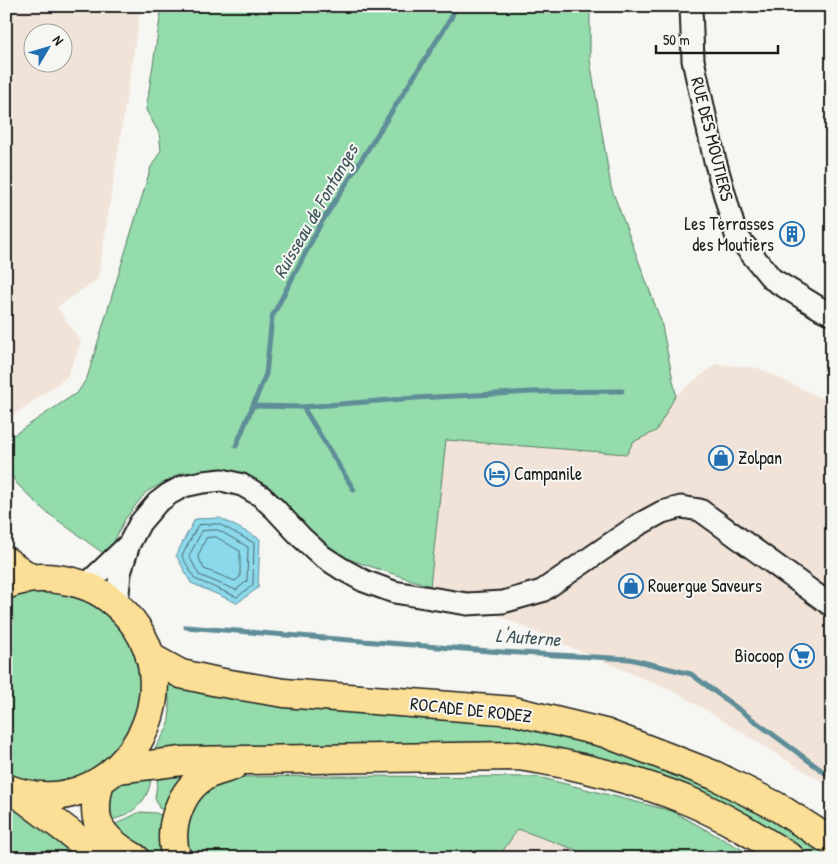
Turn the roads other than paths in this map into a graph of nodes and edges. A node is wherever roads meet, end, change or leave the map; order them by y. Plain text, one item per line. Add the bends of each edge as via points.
1 (692, 6) edge
2 (832, 314) edge
3 (128, 544) junction
4 (6, 561) edge
5 (18, 582) edge
6 (86, 585) junction
7 (117, 604) junction
8 (832, 606) edge
9 (150, 657) junction
10 (251, 760) junction
11 (108, 775) junction
12 (10, 790) edge
13 (832, 842) edge
14 (103, 858) edge
15 (135, 858) edge
16 (177, 858) edge
17 (791, 858) edge

1 - 2 street, RUE DES MOUTIERS via 693,60 714,157 736,235 772,279
3 - 6 street
3 - 7 street via 120,573
3 - 8 street via 140,523 169,494 184,486 222,480 242,485 261,496 322,556 364,581 394,592 453,602 504,602 542,591 638,525 662,512 681,507 700,510
4 - 5 main road
5 - 6 main road via 58,578
6 - 7 main road
7 - 9 main road via 131,619
9 - 11 main road via 154,687 150,718 137,746
9 - 13 main road, ROCADE DE RODEZ via 181,674 228,684 284,693 514,711 604,733 714,775 776,806
10 - 11 main road via 182,761
10 - 16 main road via 207,775 184,797 175,819 173,837
10 - 17 main road via 518,756 556,762 644,785 692,802 752,833
11 - 12 main road via 80,790 58,795 36,796
11 - 15 main road via 94,810 100,828 118,848
12 - 14 main road

